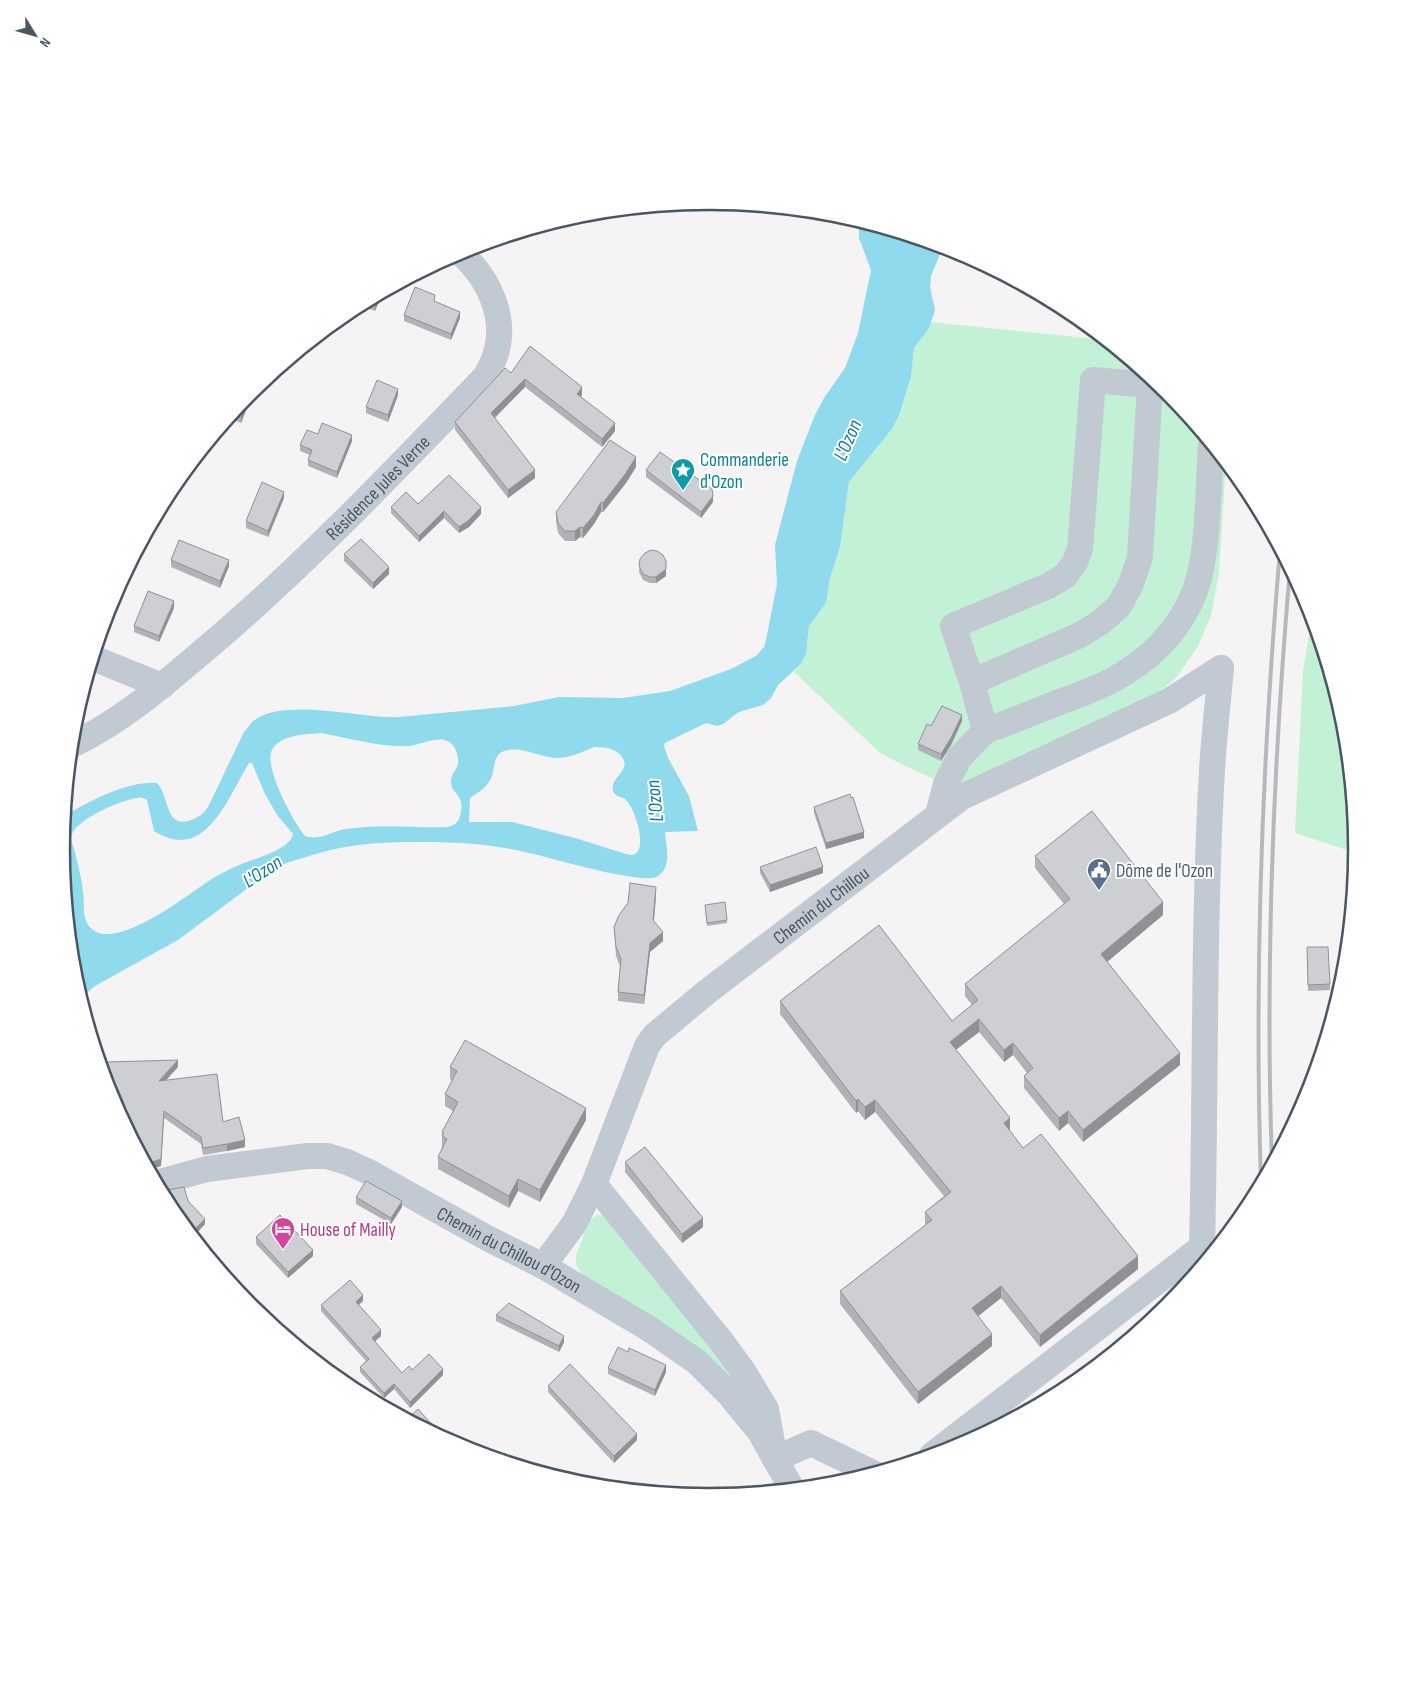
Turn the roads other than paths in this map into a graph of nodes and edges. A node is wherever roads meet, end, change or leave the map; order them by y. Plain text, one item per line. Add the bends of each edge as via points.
1 (466, 258) edge
2 (1146, 384) edge
3 (1154, 392) edge
4 (1210, 454) edge
5 (99, 660) edge
6 (972, 682) junction
7 (162, 686) junction
8 (986, 731) junction
9 (79, 741) edge
10 (938, 814) junction
11 (163, 1181) edge
12 (594, 1184) junction
13 (1203, 1254) edge
14 (1201, 1257) edge
15 (543, 1266) junction
16 (953, 1440) edge
17 (776, 1459) junction
18 (865, 1469) edge
19 (789, 1483) edge

1 - 7 street, Résidence Jules Verne via 484,278 498,319 495,358 486,376 265,598
2 - 6 street via 1093,380 1080,549 1075,562 1065,576 1048,586 953,626
3 - 6 street via 1140,557 1119,606 1080,635
4 - 8 street via 1199,576 1181,620 1165,640 1145,659 1096,688
5 - 7 street
6 - 8 street
7 - 9 street, Résidence Jules Verne via 137,706
8 - 10 street via 959,758 946,784
10 - 12 street, Chemin du Chillou via 708,991 656,1035 647,1046
10 - 13 street, Chemin du Chillou via 962,797 1169,701 1221,668 1208,842
11 - 15 street, Chemin du Chillou d'Ozon via 207,1169 327,1156 369,1172
12 - 15 street, Chemin du Chillou via 574,1224
12 - 17 street via 743,1371 766,1409
14 - 16 street
15 - 17 street, Chemin du Chillou d'Ozon via 648,1328 697,1362 760,1432
17 - 18 street via 811,1443
17 - 19 street, Chemin du Chillou d'Ozon

